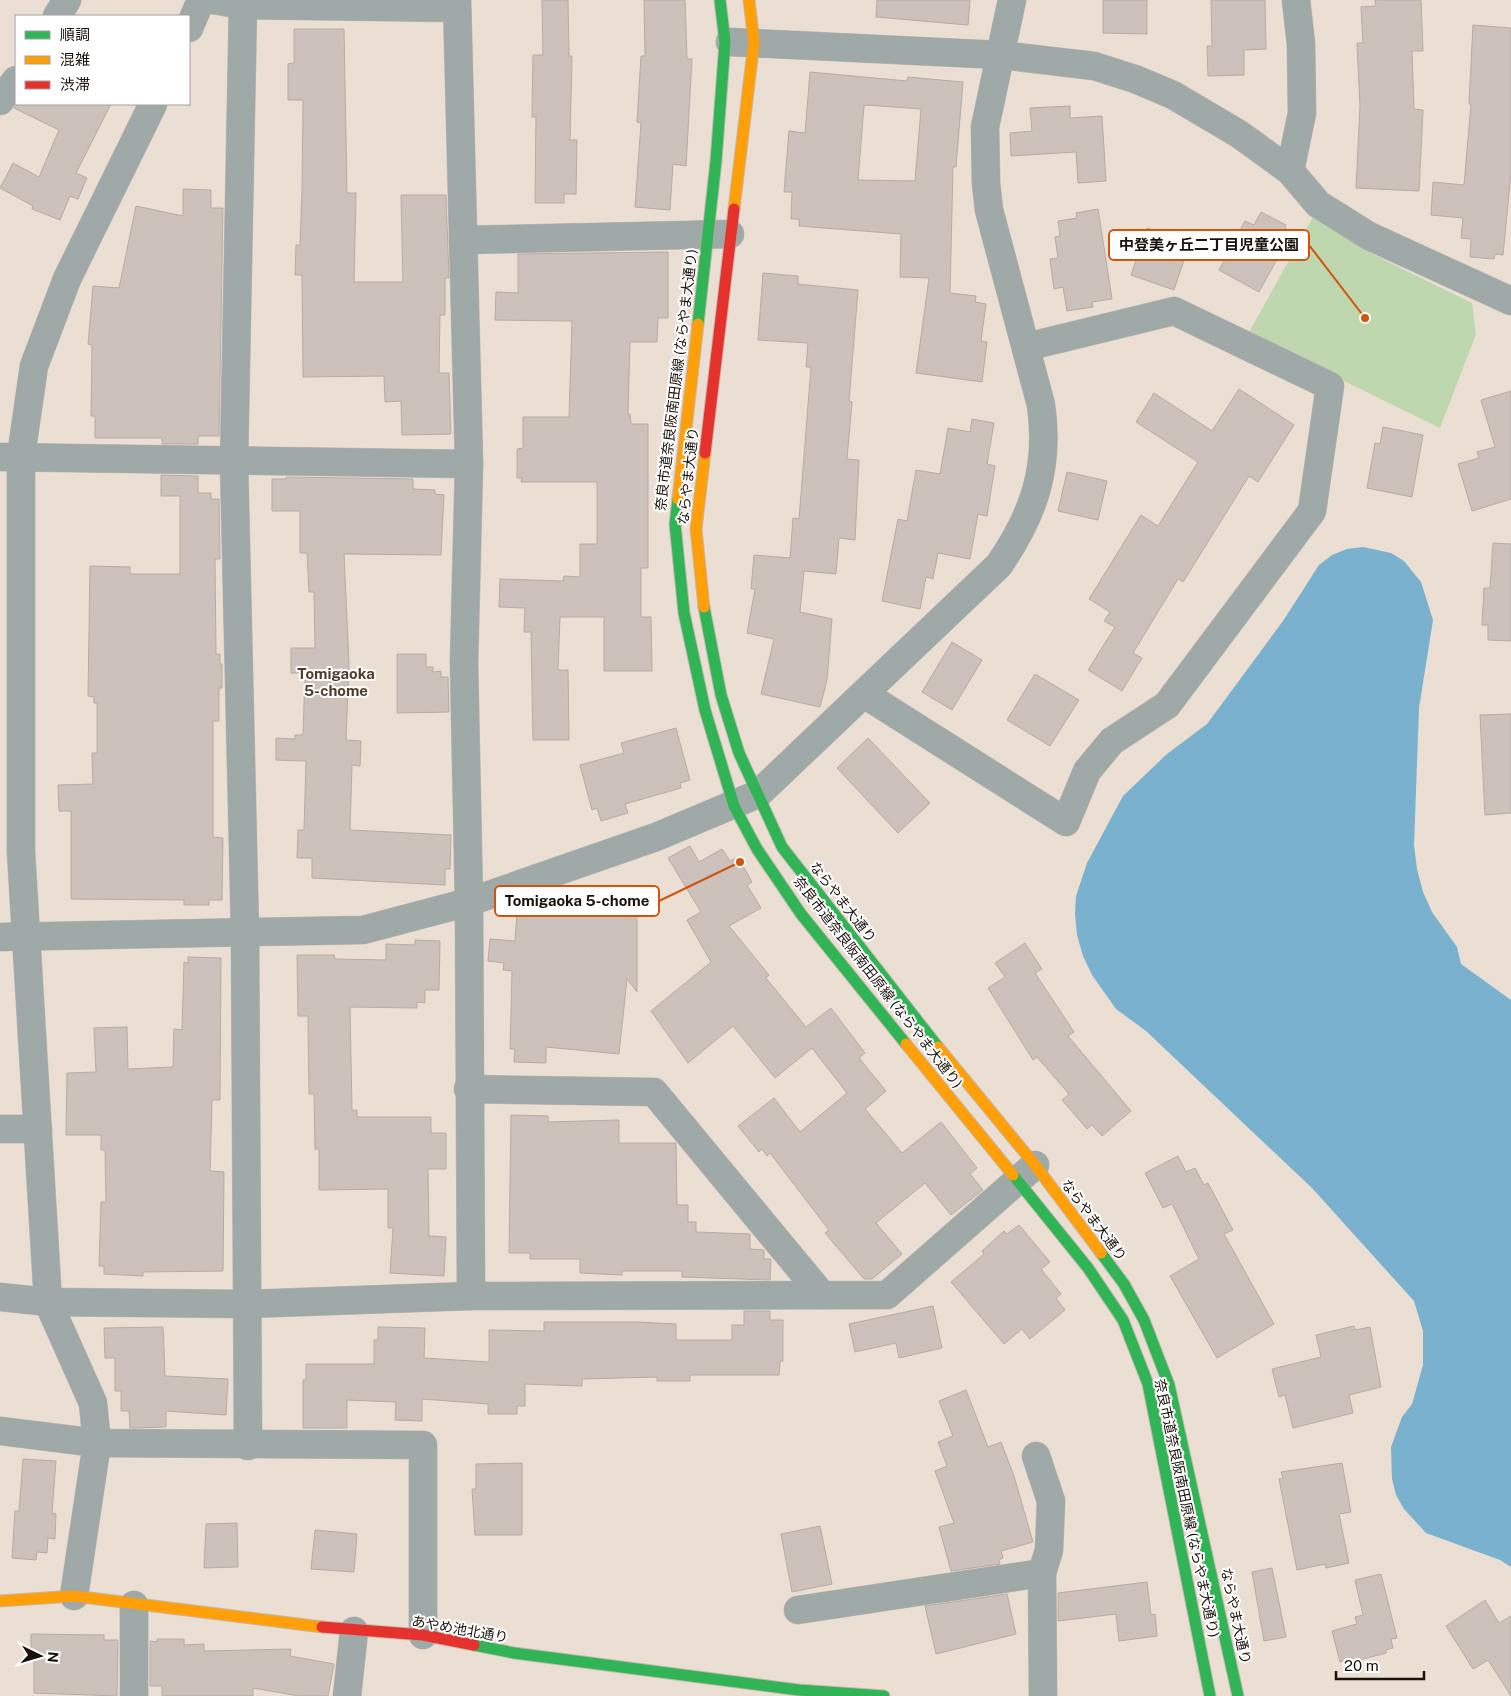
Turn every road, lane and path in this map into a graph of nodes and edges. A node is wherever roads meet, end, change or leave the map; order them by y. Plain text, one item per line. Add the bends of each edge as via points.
1 (67, 0) edge
2 (201, 0) edge
3 (213, 0) edge
4 (720, 0) edge
5 (748, 0) edge
6 (1012, 0) edge
7 (1296, 0) edge
8 (457, 4) edge
9 (243, 5) junction
10 (58, 15) edge
11 (190, 26) edge
12 (725, 42) junction
13 (754, 42) junction
14 (1001, 55) junction
15 (15, 81) edge
16 (0, 101) edge
17 (153, 105) edge
18 (1290, 172) junction
19 (719, 233) junction
20 (463, 240) junction
21 (1511, 301) edge
22 (1026, 347) junction
23 (11, 457) edge
24 (234, 462) junction
25 (469, 464) junction
26 (864, 694) junction
27 (758, 794) junction
28 (734, 806) junction
29 (468, 902) junction
30 (245, 933) junction
31 (13, 937) edge
32 (468, 1089) junction
33 (0, 1129) edge
34 (38, 1129) junction
35 (1026, 1174) junction
36 (822, 1295) junction
37 (0, 1296) edge
38 (471, 1296) junction
39 (48, 1302) junction
40 (248, 1304) junction
41 (0, 1431) edge
42 (97, 1443) junction
43 (248, 1446) junction
44 (1036, 1456) dead end
45 (1042, 1574) junction
46 (74, 1596) junction
47 (0, 1601) edge
48 (134, 1605) junction
49 (798, 1610) dead end
50 (354, 1631) junction
51 (423, 1636) junction
52 (134, 1696) edge
53 (347, 1696) edge
54 (884, 1696) edge
55 (1043, 1696) edge
56 (1210, 1696) edge
57 (1238, 1696) edge

1 - 10 street
2 - 11 street
3 - 9 street
4 - 12 street, 奈良市道奈良阪南田原線 (ならやま大通り)
5 - 13 street
6 - 14 street
7 - 18 street via 1301,44 1302,113
8 - 9 street
8 - 20 street
9 - 24 street
12 - 13 street
12 - 19 street, 奈良市道奈良阪南田原線 (ならやま大通り)
13 - 14 street
13 - 19 street, ならやま大通り
14 - 18 street via 1094,66 1135,79 1207,113
14 - 22 street via 985,127 986,183 990,210
15 - 16 street
17 - 23 street via 66,279 34,366
18 - 21 street via 1318,204 1369,236
19 - 20 street
19 - 27 street, ならやま大通り via 696,529 705,614 721,695 739,752
19 - 28 street, 奈良市道奈良阪南田原線 (ならやま大通り) via 682,446 675,524 684,614 705,710
20 - 25 street
22 - 26 street via 1045,434 1038,488 1016,541 999,565
22 - 26 street via 1174,311 1330,386 1312,510 1167,705 1112,740 1087,771 1066,822
23 - 24 street
23 - 31 street via 21,852
24 - 25 street
24 - 30 street
25 - 29 street via 464,663
26 - 27 street
27 - 28 street
27 - 35 street, ならやま大通り via 782,848 935,1044
28 - 29 street via 656,837
28 - 35 street, 奈良市道奈良阪南田原線 (ならやま大通り) via 757,848 801,914
29 - 30 street via 363,930
29 - 32 street
30 - 31 street
30 - 40 street
31 - 34 street
32 - 36 street via 654,1092
32 - 38 street
33 - 34 street
34 - 39 street
35 - 36 street via 887,1295
35 - 56 street, 奈良市道奈良阪南田原線 (ならやま大通り) via 1123,1320 1148,1384
35 - 57 street, ならやま大通り via 1124,1284 1144,1320 1169,1385
36 - 38 street
37 - 39 street
38 - 40 street
39 - 40 street
39 - 42 street via 93,1403
40 - 43 street
41 - 42 street
42 - 43 street
42 - 46 street
43 - 51 street via 424,1445
44 - 45 street via 1051,1501 1049,1550
45 - 49 street
45 - 55 street
46 - 47 street, あやめ池北通り
46 - 48 street, あやめ池北通り
48 - 50 street, あやめ池北通り
48 - 52 street
50 - 51 street, あやめ池北通り
50 - 53 street
51 - 54 street, あやめ池北通り via 514,1653 799,1690

